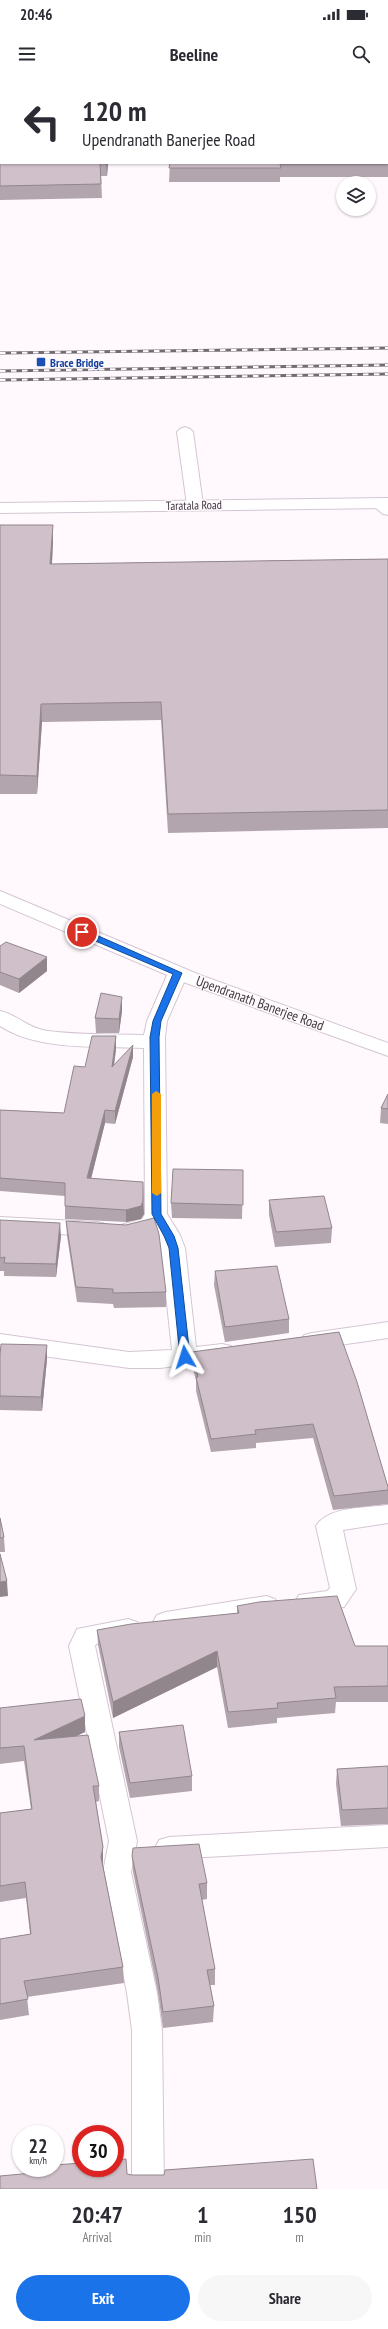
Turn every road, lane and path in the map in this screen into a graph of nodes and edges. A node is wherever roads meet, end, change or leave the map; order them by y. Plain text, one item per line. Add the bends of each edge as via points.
1 (184, 432) dead end
2 (195, 505) junction
3 (384, 505) edge
4 (0, 508) edge
5 (0, 897) edge
6 (178, 973) junction
7 (0, 1017) edge
8 (155, 1042) junction
9 (388, 1050) edge
10 (156, 1214) junction
11 (0, 1224) edge
12 (387, 1333) edge
13 (0, 1342) edge
14 (290, 1344) edge
15 (245, 1349) edge
16 (185, 1357) junction
17 (388, 1514) edge
18 (388, 1836) edge
19 (122, 1851) junction
20 (148, 2189) edge

1 - 2 street
2 - 3 street, Taratala Road
2 - 4 street, Taratala Road
5 - 6 street, Upendranath Banerjee Road
6 - 8 street via 157,1021
6 - 9 street, Upendranath Banerjee Road
7 - 8 street via 20,1030 48,1037
8 - 10 street
10 - 11 street via 152,1224 126,1230
10 - 16 street via 174,1248
12 - 14 street
13 - 16 street via 114,1359 160,1360
15 - 16 street
17 - 19 street via 338,1521 329,1526 343,1589 335,1600 258,1606 86,1636 83,1640 84,1654 123,1841
18 - 19 street
19 - 20 street via 116,1865 147,2030

